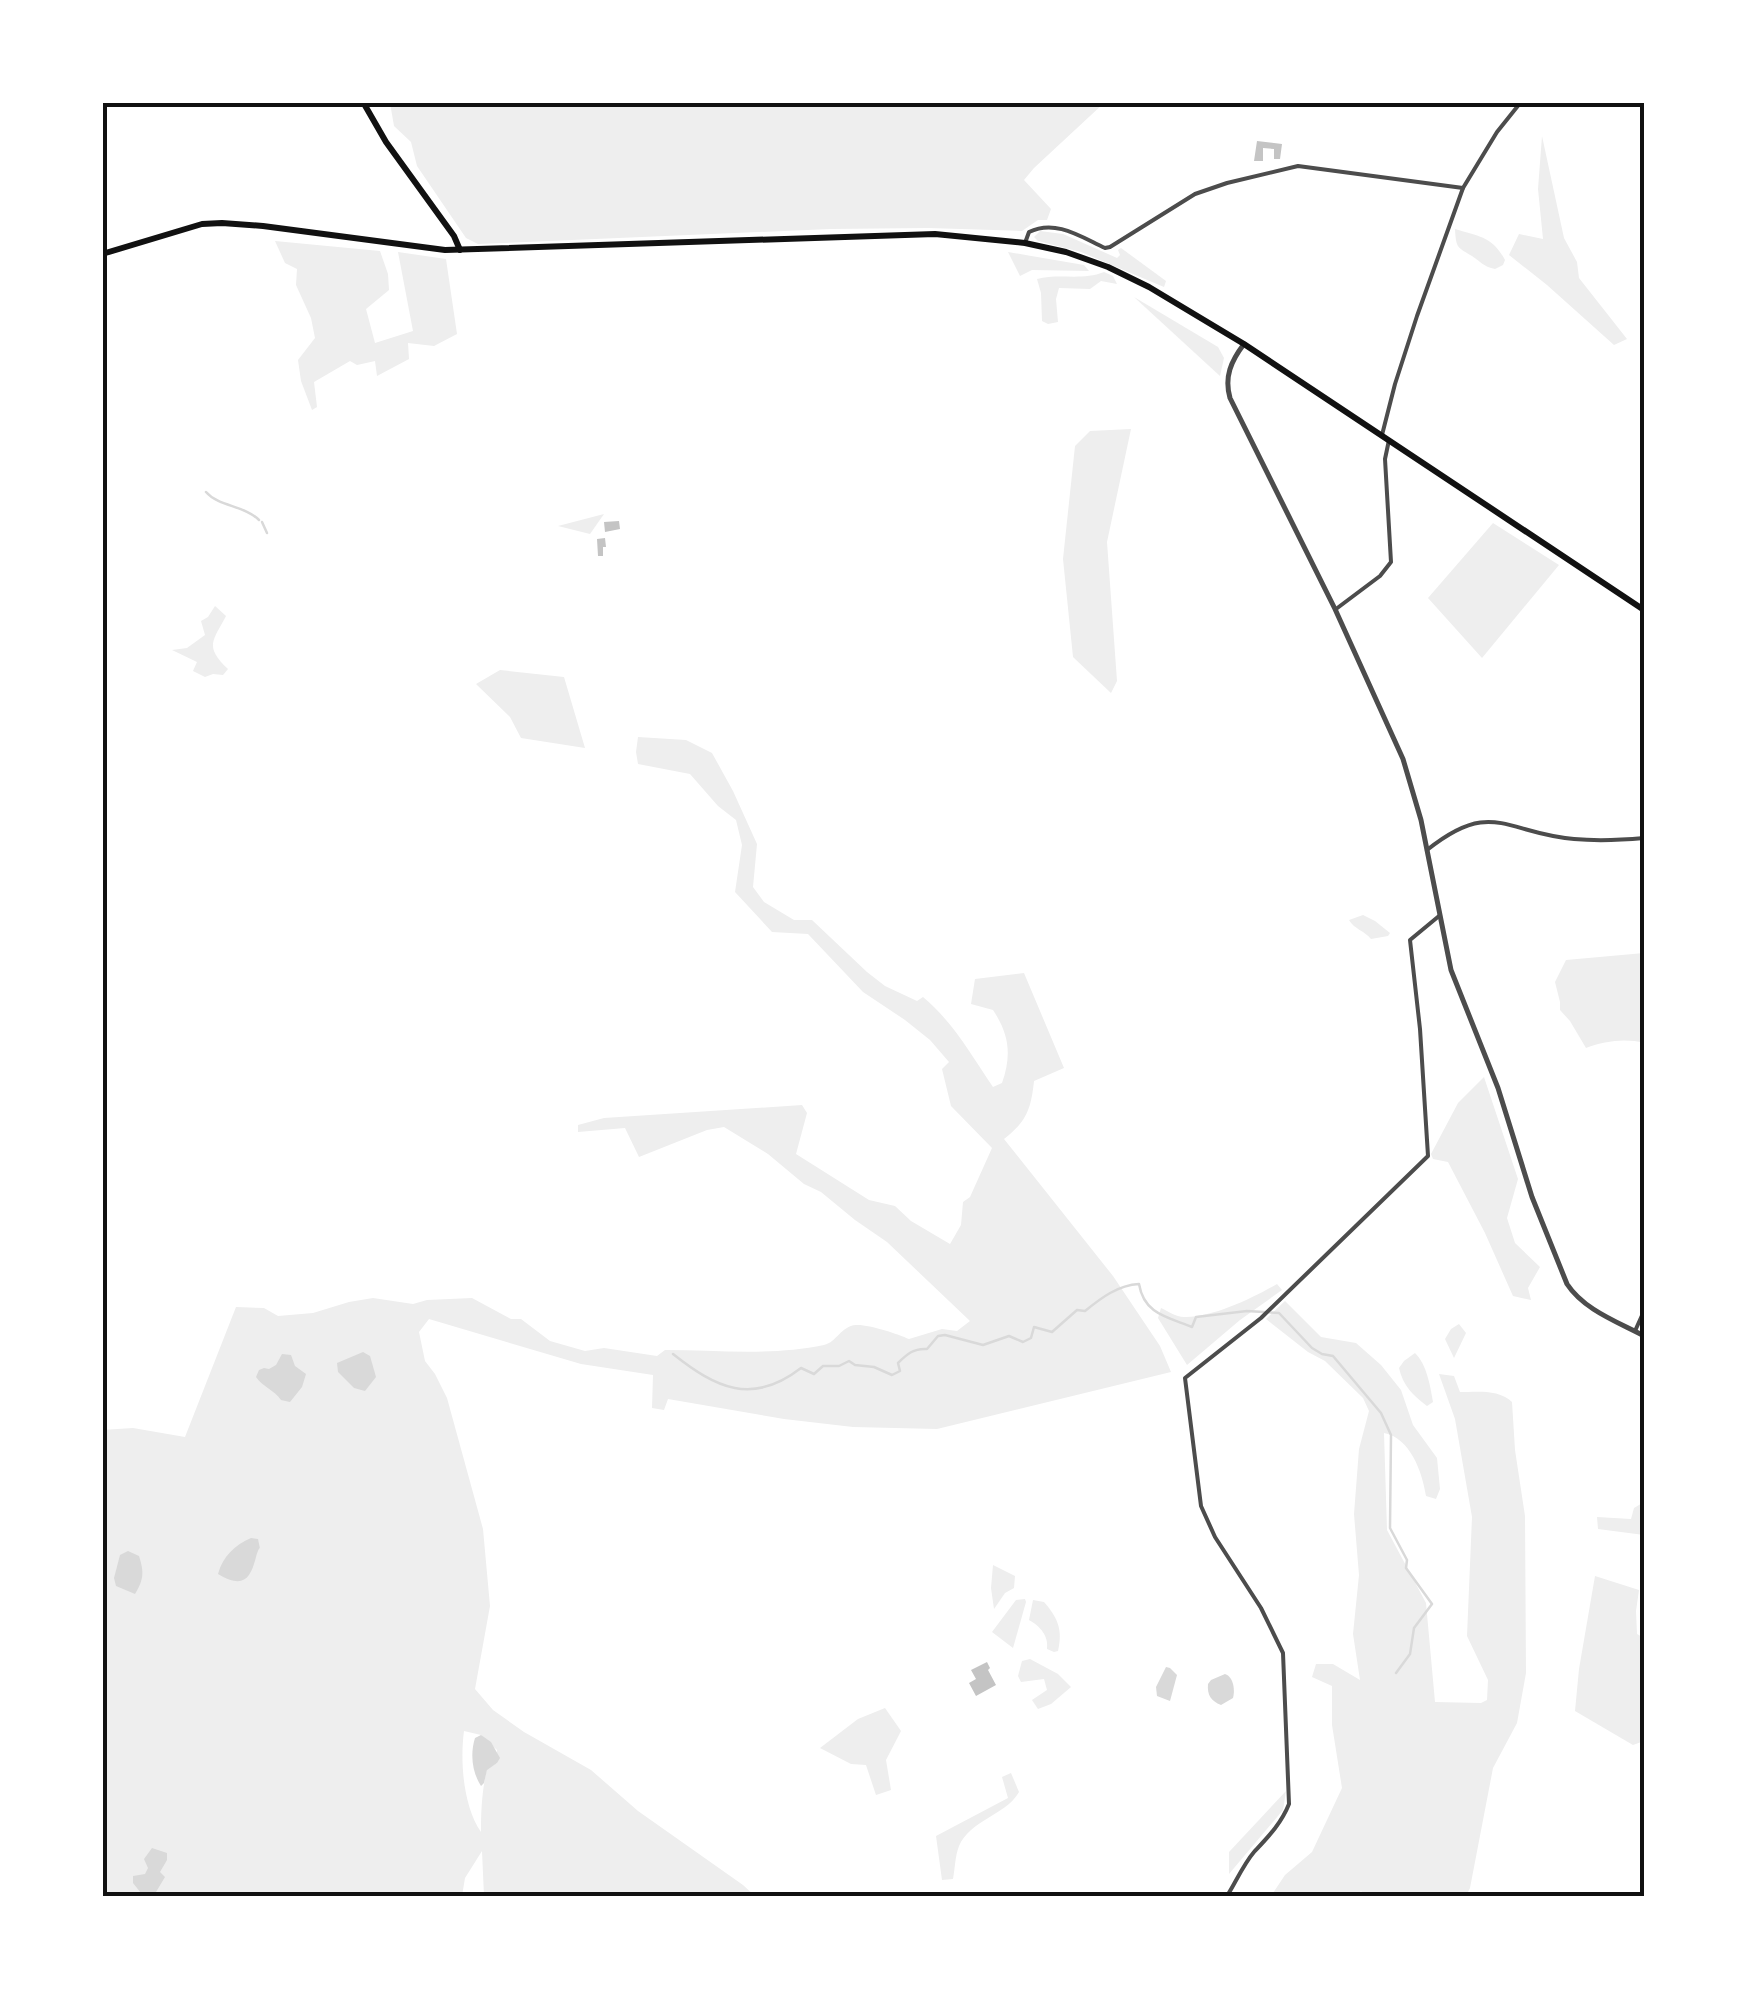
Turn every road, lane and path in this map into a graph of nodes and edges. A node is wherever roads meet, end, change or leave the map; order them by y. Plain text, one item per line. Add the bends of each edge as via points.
1 (363, 102) edge
2 (1521, 102) edge
3 (1463, 188) junction
4 (1025, 243) junction
5 (460, 250) junction
6 (102, 254) edge
7 (1244, 344) junction
8 (1386, 438) junction
9 (1335, 609) junction
10 (1644, 610) edge
11 (1644, 838) edge
12 (1427, 850) junction
13 (1439, 916) junction
14 (1644, 1311) edge
15 (1635, 1331) junction
16 (1644, 1336) edge
17 (1227, 1896) edge

1 - 5 main road
2 - 3 street
3 - 4 street via 1298,166 1196,194 1110,248 1040,226
3 - 8 street via 1394,384
4 - 5 main road via 935,234
4 - 7 main road via 1108,267
5 - 6 main road via 222,223
7 - 8 main road
7 - 9 street via 1226,384 1230,398
8 - 9 street via 1391,562
8 - 10 main road
9 - 12 street via 1403,759
11 - 12 street via 1575,840 1480,821
12 - 13 street
13 - 15 street via 1452,970 1567,1284 1592,1308
13 - 17 street via 1410,940 1428,1156 1260,1318 1185,1378 1201,1506 1283,1654 1289,1804
14 - 15 street
15 - 16 street

